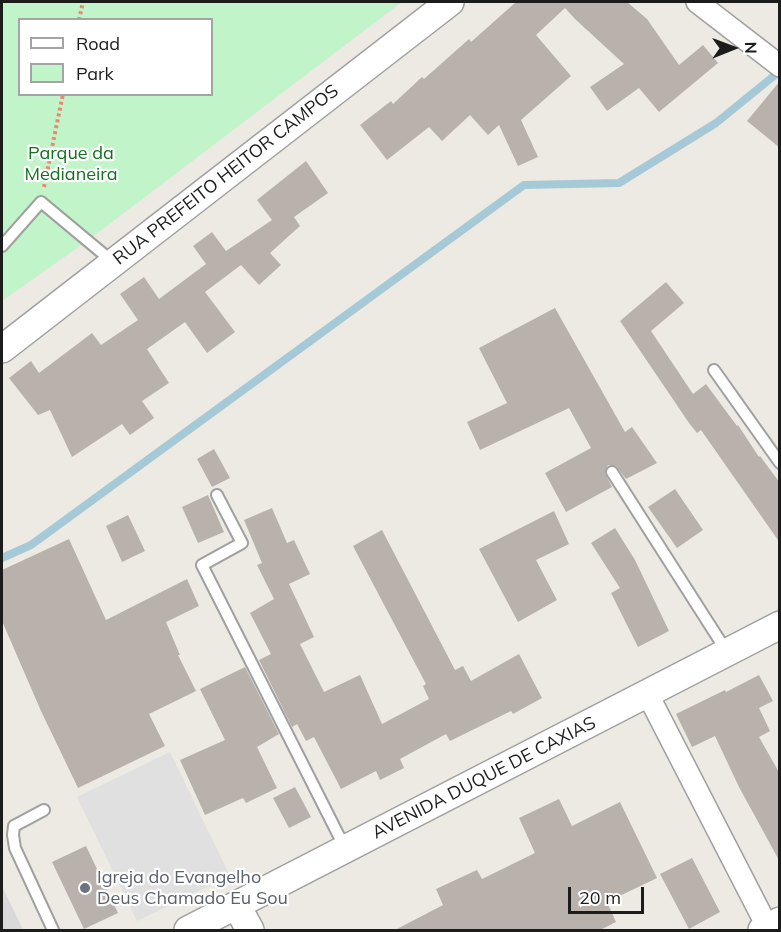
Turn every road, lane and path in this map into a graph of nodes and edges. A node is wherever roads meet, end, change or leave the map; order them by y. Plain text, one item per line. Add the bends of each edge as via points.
1 (83, 2) edge
2 (450, 2) edge
3 (697, 2) edge
4 (79, 18) edge
5 (780, 66) edge
6 (63, 96) edge
7 (41, 202) junction
8 (2, 246) edge
9 (113, 262) junction
10 (2, 348) edge
11 (714, 370) dead end
12 (780, 463) edge
13 (612, 472) dead end
14 (217, 495) dead end
15 (780, 625) edge
16 (727, 652) junction
17 (647, 693) junction
18 (44, 810) dead end
19 (345, 849) junction
20 (237, 906) junction
21 (769, 927) edge
22 (53, 930) edge
23 (188, 930) edge
24 (250, 930) edge

1 - 4 path
2 - 9 street, RUA PREFEITO HEITOR CAMPOS
3 - 5 street
6 - 7 path
7 - 8 lane
7 - 9 lane
9 - 10 street, RUA PREFEITO HEITOR CAMPOS
11 - 12 lane
13 - 16 lane
14 - 19 lane via 242,543 202,565
15 - 16 street, AVENIDA DUQUE DE CAXIAS
16 - 17 street, AVENIDA DUQUE DE CAXIAS
17 - 19 street, AVENIDA DUQUE DE CAXIAS
17 - 21 street
18 - 22 lane via 15,826 13,835 15,848
19 - 20 street, AVENIDA DUQUE DE CAXIAS
20 - 23 street, AVENIDA DUQUE DE CAXIAS
20 - 24 street

